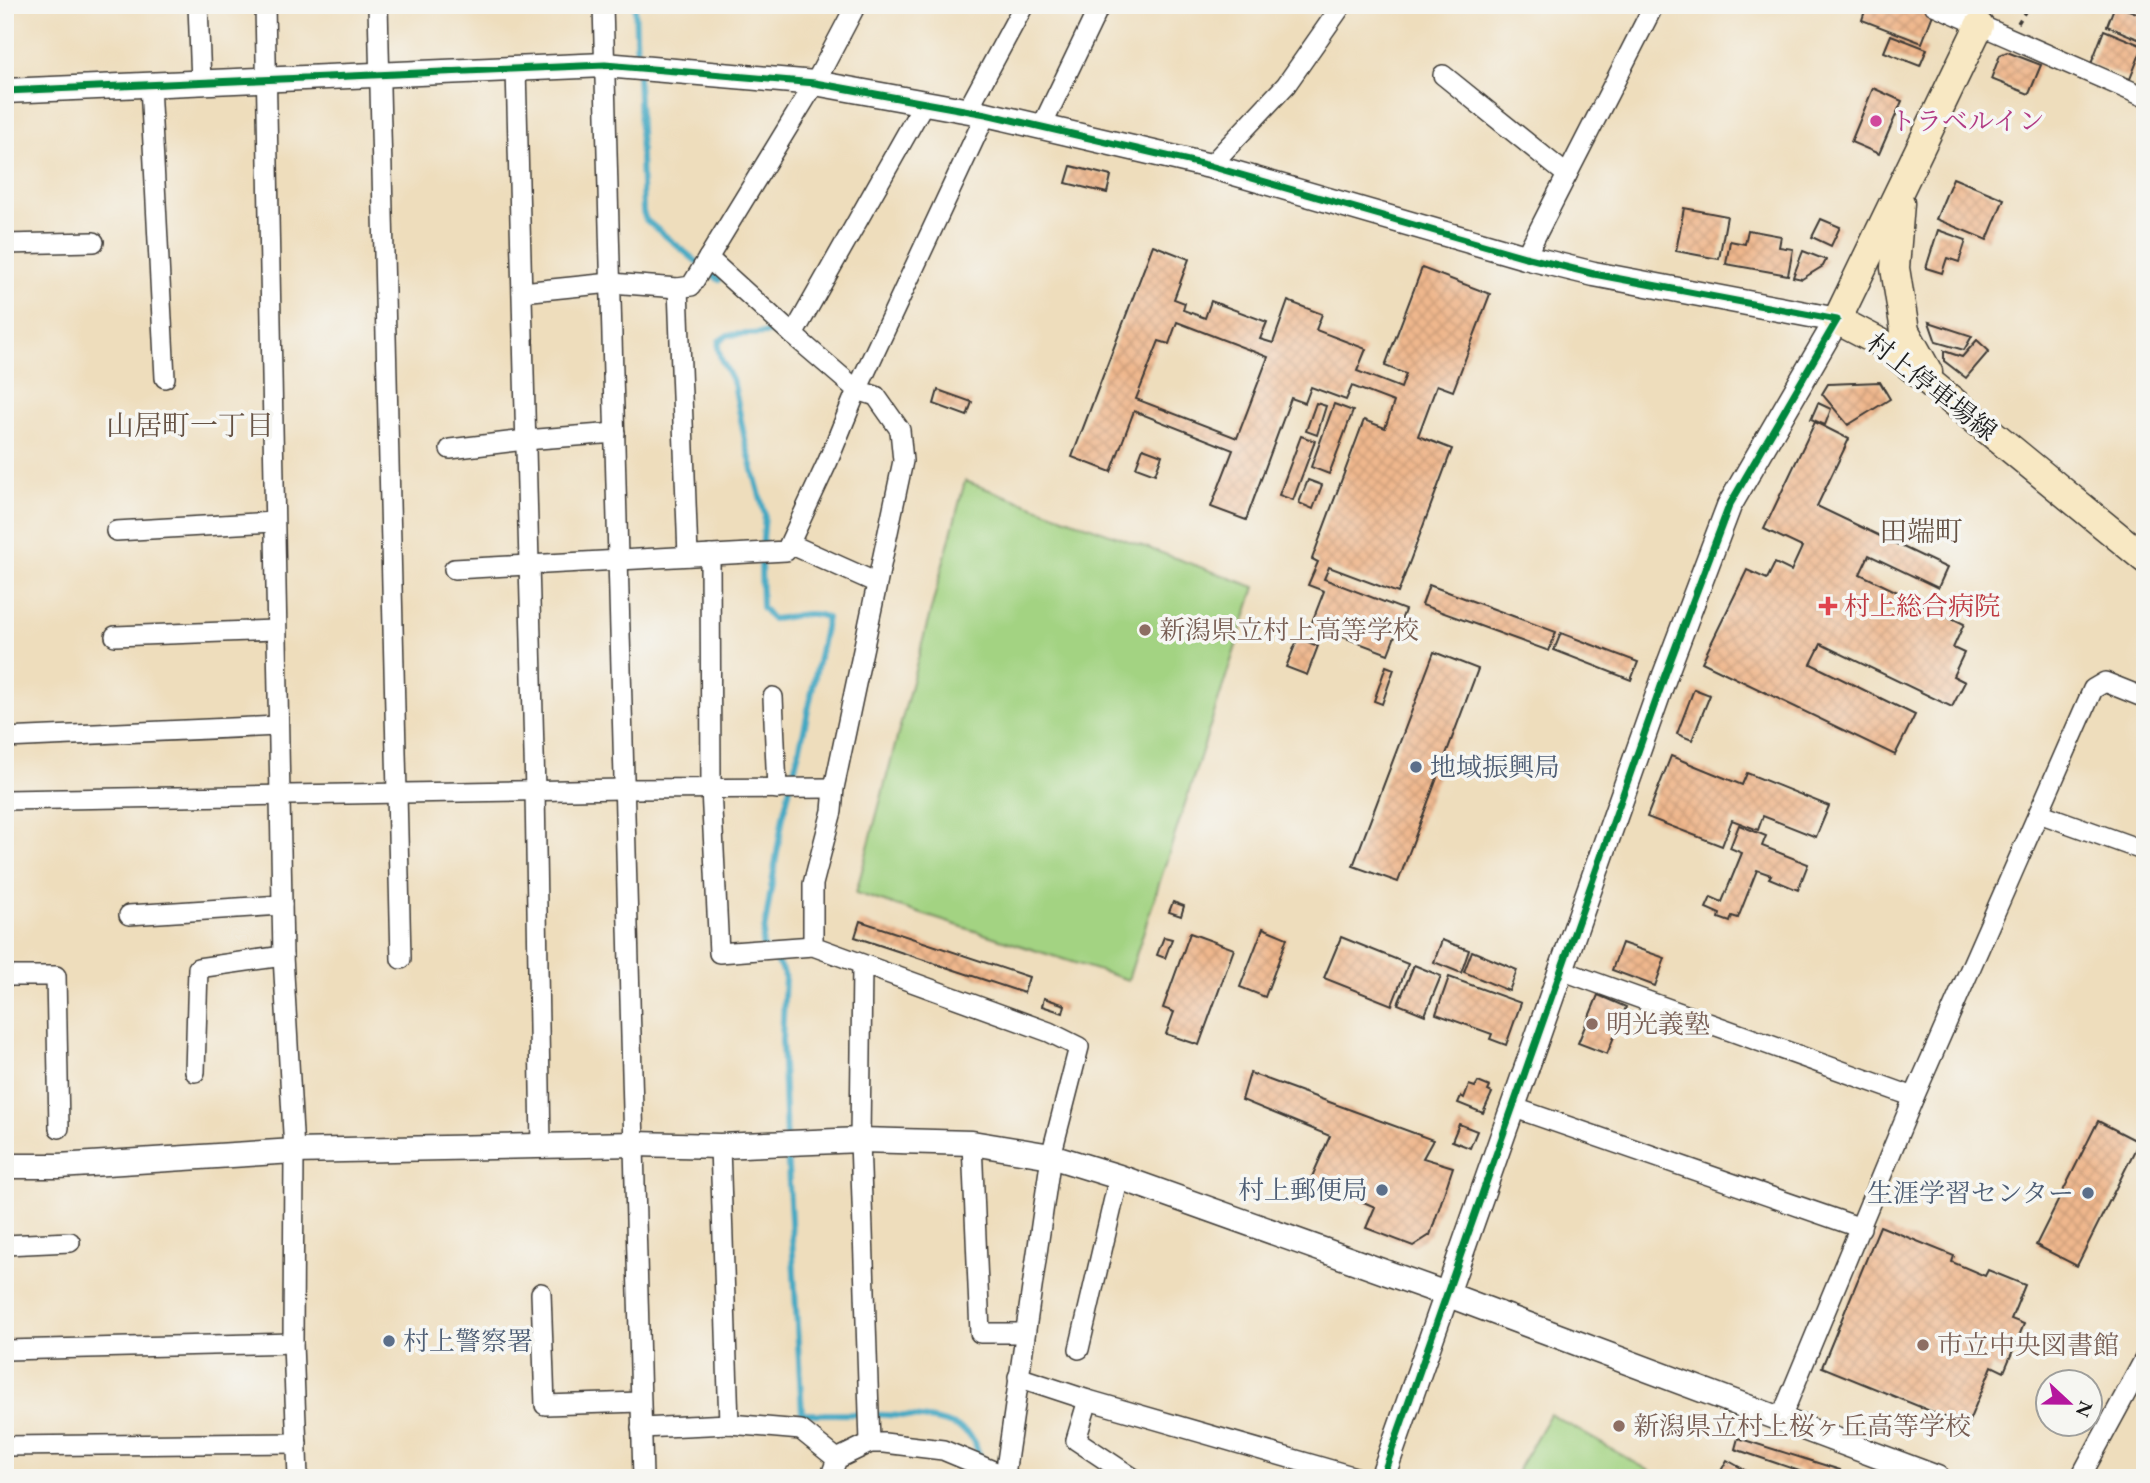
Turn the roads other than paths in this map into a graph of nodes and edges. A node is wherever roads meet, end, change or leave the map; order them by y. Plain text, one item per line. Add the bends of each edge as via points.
1 (198, 5) edge
2 (264, 5) edge
3 (378, 5) edge
4 (603, 5) edge
5 (856, 5) edge
6 (1024, 5) edge
7 (1100, 5) edge
8 (1342, 5) edge
9 (1654, 5) edge
10 (1934, 5) edge
11 (1979, 26) junction
12 (604, 65) junction
13 (516, 69) junction
14 (380, 75) junction
15 (1443, 75) dead end
16 (266, 80) junction
17 (201, 83) junction
18 (816, 83) junction
19 (150, 85) junction
20 (5, 91) edge
21 (2145, 97) edge
22 (924, 103) junction
23 (976, 112) junction
24 (1042, 127) junction
25 (1210, 166) junction
26 (1567, 175) junction
27 (1902, 186) junction
28 (94, 242) dead end
29 (5, 244) edge
30 (1525, 257) junction
31 (708, 258) junction
32 (611, 283) junction
33 (678, 288) junction
34 (522, 292) junction
35 (1837, 320) junction
36 (793, 335) junction
37 (165, 378) dead end
38 (1938, 389) junction
39 (857, 390) junction
40 (615, 433) junction
41 (525, 440) junction
42 (450, 449) dead end
43 (274, 522) junction
44 (116, 531) dead end
45 (790, 544) junction
46 (710, 555) junction
47 (688, 556) junction
48 (618, 559) junction
49 (2145, 559) edge
50 (529, 564) junction
51 (454, 569) dead end
52 (877, 583) junction
53 (276, 630) junction
54 (115, 636) dead end
55 (773, 696) dead end
56 (2145, 698) edge
57 (278, 726) junction
58 (5, 738) edge
59 (834, 788) junction
60 (624, 789) junction
61 (710, 789) junction
62 (777, 789) junction
63 (535, 791) junction
64 (397, 793) junction
65 (279, 795) junction
66 (5, 800) edge
67 (2039, 813) junction
68 (2145, 851) edge
69 (282, 905) junction
70 (129, 915) dead end
71 (813, 946) junction
72 (283, 956) junction
73 (401, 959) dead end
74 (862, 965) junction
75 (1560, 970) junction
76 (5, 976) edge
77 (195, 1072) dead end
78 (1914, 1097) junction
79 (1512, 1107) junction
80 (59, 1128) dead end
81 (860, 1140) junction
82 (972, 1143) junction
83 (635, 1144) junction
84 (541, 1146) junction
85 (720, 1146) junction
86 (294, 1151) junction
87 (1051, 1156) junction
88 (5, 1166) edge
89 (1119, 1177) junction
90 (1861, 1228) junction
91 (70, 1242) dead end
92 (5, 1245) edge
93 (541, 1293) dead end
94 (1446, 1294) junction
95 (1025, 1333) junction
96 (293, 1343) junction
97 (1079, 1349) dead end
98 (5, 1350) edge
99 (2145, 1358) edge
100 (1018, 1377) junction
101 (1088, 1400) junction
102 (640, 1402) junction
103 (1781, 1418) junction
104 (729, 1424) junction
105 (641, 1428) junction
106 (297, 1443) junction
107 (870, 1443) junction
108 (5, 1447) edge
109 (834, 1468) edge
110 (1007, 1476) edge
111 (298, 1478) edge
112 (643, 1478) edge
113 (1133, 1478) edge
114 (1359, 1478) edge
115 (1382, 1478) edge
116 (1937, 1478) edge
117 (2080, 1478) edge

1 - 17 street
2 - 16 street
3 - 14 street
4 - 12 street
5 - 18 street
6 - 23 street
7 - 24 street
8 - 25 street via 1286,85
9 - 26 street
10 - 11 street
11 - 21 street
11 - 27 main road, 村上停車場線
12 - 13 street
12 - 18 street
12 - 32 street
13 - 14 street
13 - 34 street
14 - 16 street
14 - 64 street
15 - 26 street
16 - 17 street
16 - 43 street
17 - 19 street
18 - 22 street
18 - 31 street
19 - 20 street
19 - 37 street
22 - 23 street
22 - 36 street
23 - 24 street
23 - 39 street
24 - 25 street
25 - 30 street
26 - 30 street
27 - 35 main road, 村上停車場線
27 - 38 main road via 1895,268 1905,331
28 - 29 street
30 - 35 street
31 - 33 street via 691,286
31 - 36 street
32 - 33 street
32 - 34 street
32 - 40 street
33 - 47 street
34 - 41 street
35 - 38 main road, 村上停車場線 via 1883,344
35 - 75 street via 1729,506
36 - 39 street
38 - 49 main road, 村上停車場線
39 - 45 street
39 - 52 street via 876,396 900,430 903,461
40 - 41 street
40 - 48 street
41 - 42 street
41 - 50 street
43 - 44 street
43 - 53 street
45 - 46 street via 786,551
45 - 52 street
46 - 47 street
46 - 61 street
47 - 48 street
48 - 50 street
48 - 60 street
50 - 51 street
50 - 63 street
52 - 59 street
53 - 54 street
53 - 57 street
55 - 62 street
56 - 67 street via 2105,682 2093,690
57 - 58 street
57 - 65 street
59 - 62 street
59 - 71 street via 813,884
60 - 61 street
60 - 63 street
60 - 83 street
61 - 62 street
61 - 71 street via 719,953
63 - 64 street
63 - 84 street
64 - 65 street
64 - 73 street
65 - 66 street
65 - 69 street
67 - 68 street
67 - 78 street
69 - 70 street
69 - 72 street
71 - 74 street
72 - 77 street via 198,968
72 - 86 street
74 - 81 street
74 - 87 street via 1080,1047
75 - 78 street
75 - 79 street
76 - 80 street via 56,976
78 - 90 street
79 - 90 street
79 - 94 street
81 - 82 street
81 - 85 street
81 - 107 street
82 - 87 street
82 - 95 street via 981,1333
83 - 84 street
83 - 85 street
83 - 102 street
84 - 86 street
85 - 104 street
86 - 88 street
86 - 96 street
87 - 89 street
87 - 95 street
89 - 94 street
89 - 97 street
90 - 103 street
91 - 92 street
93 - 102 street via 545,1405
94 - 103 street
94 - 115 street
95 - 100 street
96 - 98 street
96 - 106 street
99 - 117 street
100 - 101 street
100 - 110 street
101 - 113 street via 1076,1440
101 - 114 street
102 - 105 street
103 - 116 street
104 - 105 street
104 - 109 street via 801,1430
105 - 112 street
106 - 108 street
106 - 111 street
107 - 109 street
107 - 110 street via 943,1450

